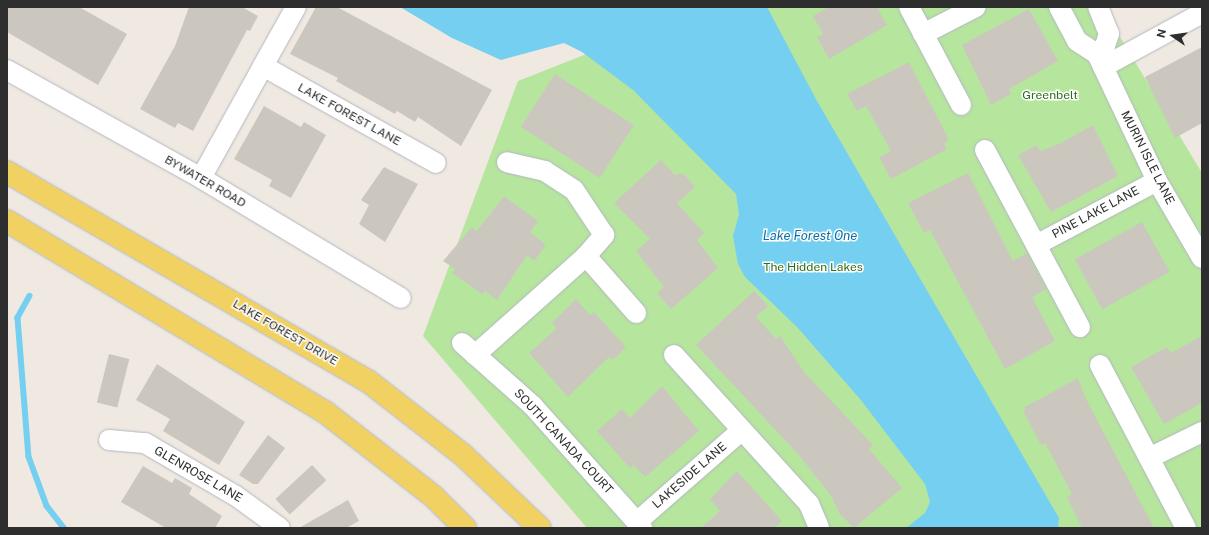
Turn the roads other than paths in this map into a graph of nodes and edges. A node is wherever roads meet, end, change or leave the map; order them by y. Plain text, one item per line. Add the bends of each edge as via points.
1 (296, 7) edge
2 (909, 7) edge
3 (976, 7) edge
4 (1059, 7) edge
5 (1098, 7) edge
6 (1202, 13) edge
7 (923, 34) junction
8 (1100, 61) junction
9 (263, 66) junction
10 (7, 70) edge
11 (961, 104) dead end
12 (985, 150) dead end
13 (507, 162) dead end
14 (436, 164) dead end
15 (7, 172) edge
16 (201, 178) junction
17 (1157, 181) junction
18 (7, 221) edge
19 (1036, 245) junction
20 (586, 256) junction
21 (1202, 258) edge
22 (401, 298) dead end
23 (636, 313) dead end
24 (1080, 327) dead end
25 (674, 355) dead end
26 (1100, 365) dead end
27 (742, 430) junction
28 (1202, 432) edge
29 (109, 440) dead end
30 (1149, 458) junction
31 (640, 525) edge
32 (280, 528) edge
33 (465, 528) edge
34 (540, 528) edge
35 (819, 528) edge
36 (1186, 528) edge

1 - 9 street
2 - 7 street
3 - 7 street
4 - 8 street via 1077,41
5 - 8 street via 1109,34
6 - 8 street
7 - 11 street
8 - 17 street, MURIN ISLE LANE
9 - 14 street, LAKE FOREST LANE
9 - 16 street
10 - 16 street, BYWATER ROAD
12 - 19 street
13 - 20 street via 545,171 584,200 604,235
15 - 34 main road, LAKE FOREST DRIVE via 368,381 463,455
16 - 22 street, BYWATER ROAD
17 - 19 street, PINE LAKE LANE
17 - 21 street, MURIN ISLE LANE
18 - 33 main road via 325,412 434,497
19 - 24 street
20 - 23 street
20 - 31 street, SOUTH CANADA COURT via 468,349 533,406
25 - 27 street
26 - 30 street
27 - 31 street, LAKESIDE LANE
27 - 35 street via 809,504
28 - 30 street
29 - 32 street, GLENROSE LANE via 145,443 236,496
30 - 36 street

